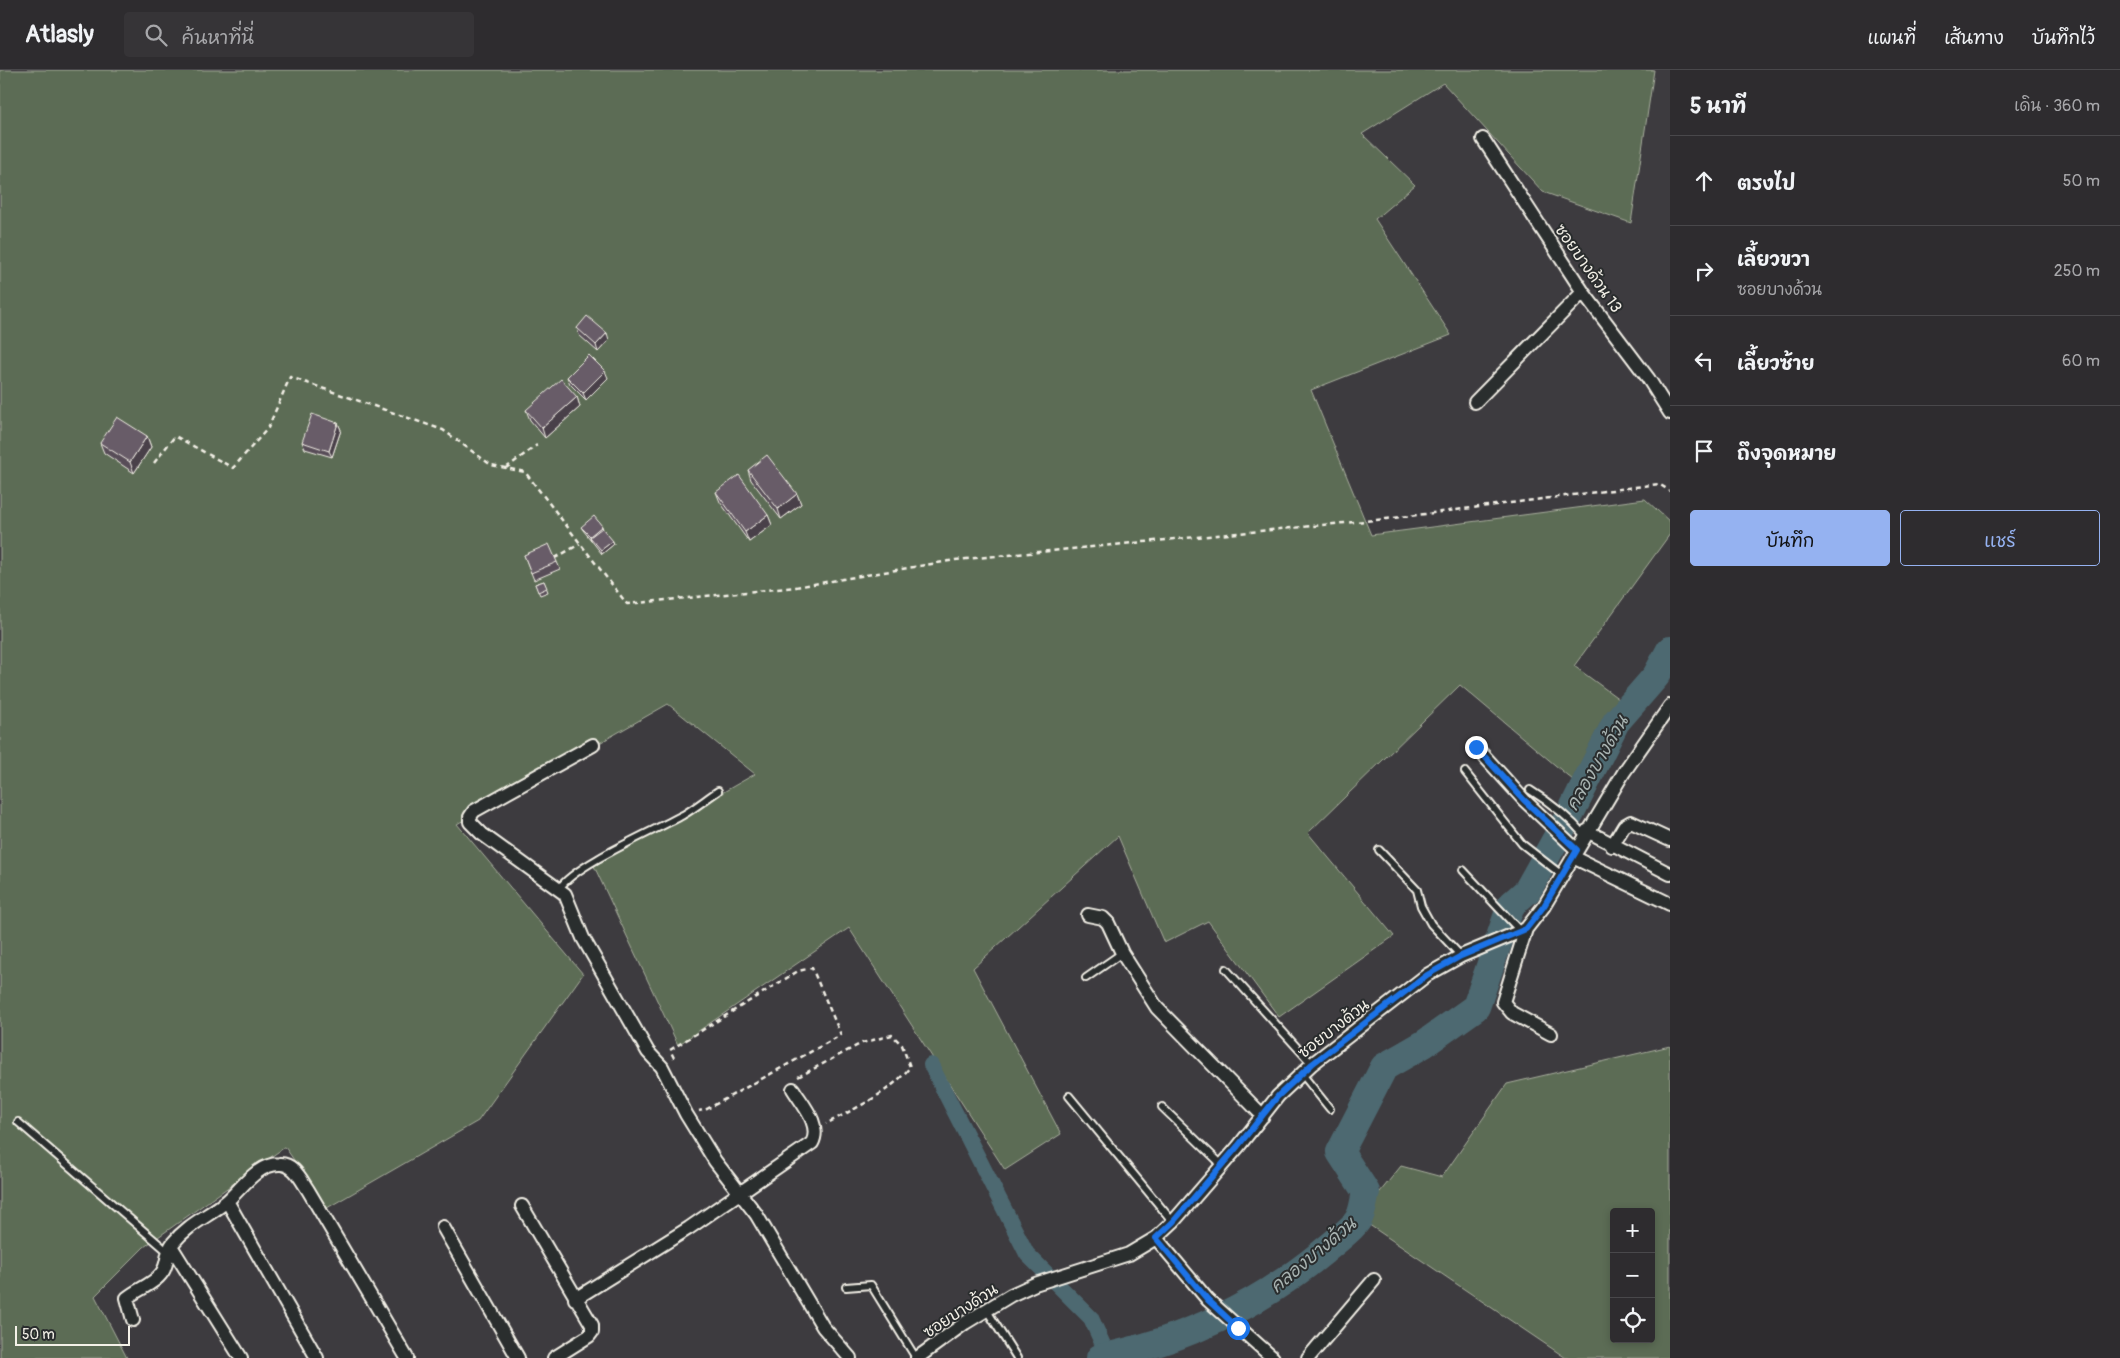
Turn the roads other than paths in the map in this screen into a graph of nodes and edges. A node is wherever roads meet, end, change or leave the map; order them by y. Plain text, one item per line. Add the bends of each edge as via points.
1 (1483, 139) dead end
2 (1583, 292) junction
3 (1475, 402) dead end
4 (1670, 413) edge
5 (1670, 706) edge
6 (593, 745) dead end
7 (1476, 747) dead end
8 (1465, 772) dead end
9 (1530, 790) dead end
10 (718, 791) dead end
11 (1586, 834) junction
12 (1670, 840) edge
13 (1612, 846) junction
14 (1379, 850) dead end
15 (1575, 853) junction
16 (1463, 870) dead end
17 (1670, 874) edge
18 (1562, 875) junction
19 (559, 889) junction
20 (1670, 904) edge
21 (1088, 915) dead end
22 (1520, 932) junction
23 (1122, 953) junction
24 (1467, 953) junction
25 (1226, 969) dead end
26 (1086, 978) dead end
27 (1551, 1034) dead end
28 (1312, 1064) junction
29 (1302, 1074) junction
30 (792, 1089) road end
31 (1069, 1096) dead end
32 (1162, 1107) dead end
33 (1330, 1109) dead end
34 (1263, 1116) junction
35 (18, 1122) dead end
36 (1221, 1164) junction
37 (739, 1193) junction
38 (227, 1201) junction
39 (522, 1206) dead end
40 (1173, 1222) junction
41 (443, 1227) dead end
42 (1156, 1238) junction
43 (169, 1249) junction
44 (1374, 1280) dead end
45 (846, 1287) dead end
46 (575, 1299) junction
47 (986, 1309) junction
48 (133, 1320) dead end
49 (241, 1358) edge
50 (317, 1358) edge
51 (407, 1358) edge
52 (518, 1358) edge
53 (554, 1358) edge
54 (850, 1358) edge
55 (917, 1358) edge
56 (1017, 1358) edge
57 (1273, 1358) edge
58 (1308, 1358) edge

1 - 2 street, ซอยบางด้วน 13
2 - 3 street
2 - 4 street, ซอยบางด้วน 13 via 1648,378
5 - 11 street
6 - 19 street via 474,811 470,817 470,822 482,834
7 - 15 street
8 - 18 lane via 1522,844
9 - 11 lane
10 - 19 lane via 685,814 568,877
11 - 13 street
11 - 15 street
12 - 13 street via 1631,822 1624,826
13 - 17 street
14 - 24 lane via 1417,890 1431,924
15 - 18 street
15 - 20 street
16 - 22 lane
18 - 22 street via 1544,906
19 - 37 street via 569,900 583,938 648,1052 662,1067 686,1114
21 - 23 street via 1103,918 1108,923
22 - 24 street, ซอยบางด้วน
22 - 27 street via 1503,1002 1512,1013
23 - 26 lane
23 - 34 street via 1157,1008
24 - 28 street, ซอยบางด้วน via 1427,975
25 - 28 lane
28 - 29 street, ซอยบางด้วน
29 - 33 lane
29 - 34 street, ซอยบางด้วน via 1278,1096
30 - 37 street via 816,1129 812,1143
31 - 40 lane
32 - 36 lane
34 - 36 street, ซอยบางด้วน
35 - 43 lane
36 - 40 street, ซอยบางด้วน
37 - 46 street
37 - 54 street via 756,1214 823,1327
38 - 43 street via 188,1227
38 - 50 street
38 - 51 street via 244,1182 270,1165 293,1168
39 - 46 street
40 - 42 street, ซอยบางด้วน
41 - 52 street
42 - 47 street, ซอยบางด้วน via 1129,1254 1035,1284
42 - 57 street via 1217,1309
43 - 48 street via 161,1276 127,1298
43 - 49 street
44 - 58 street
45 - 55 lane via 871,1285
46 - 53 street via 592,1325 592,1332
47 - 55 street, ซอยบางด้วน
47 - 56 lane

